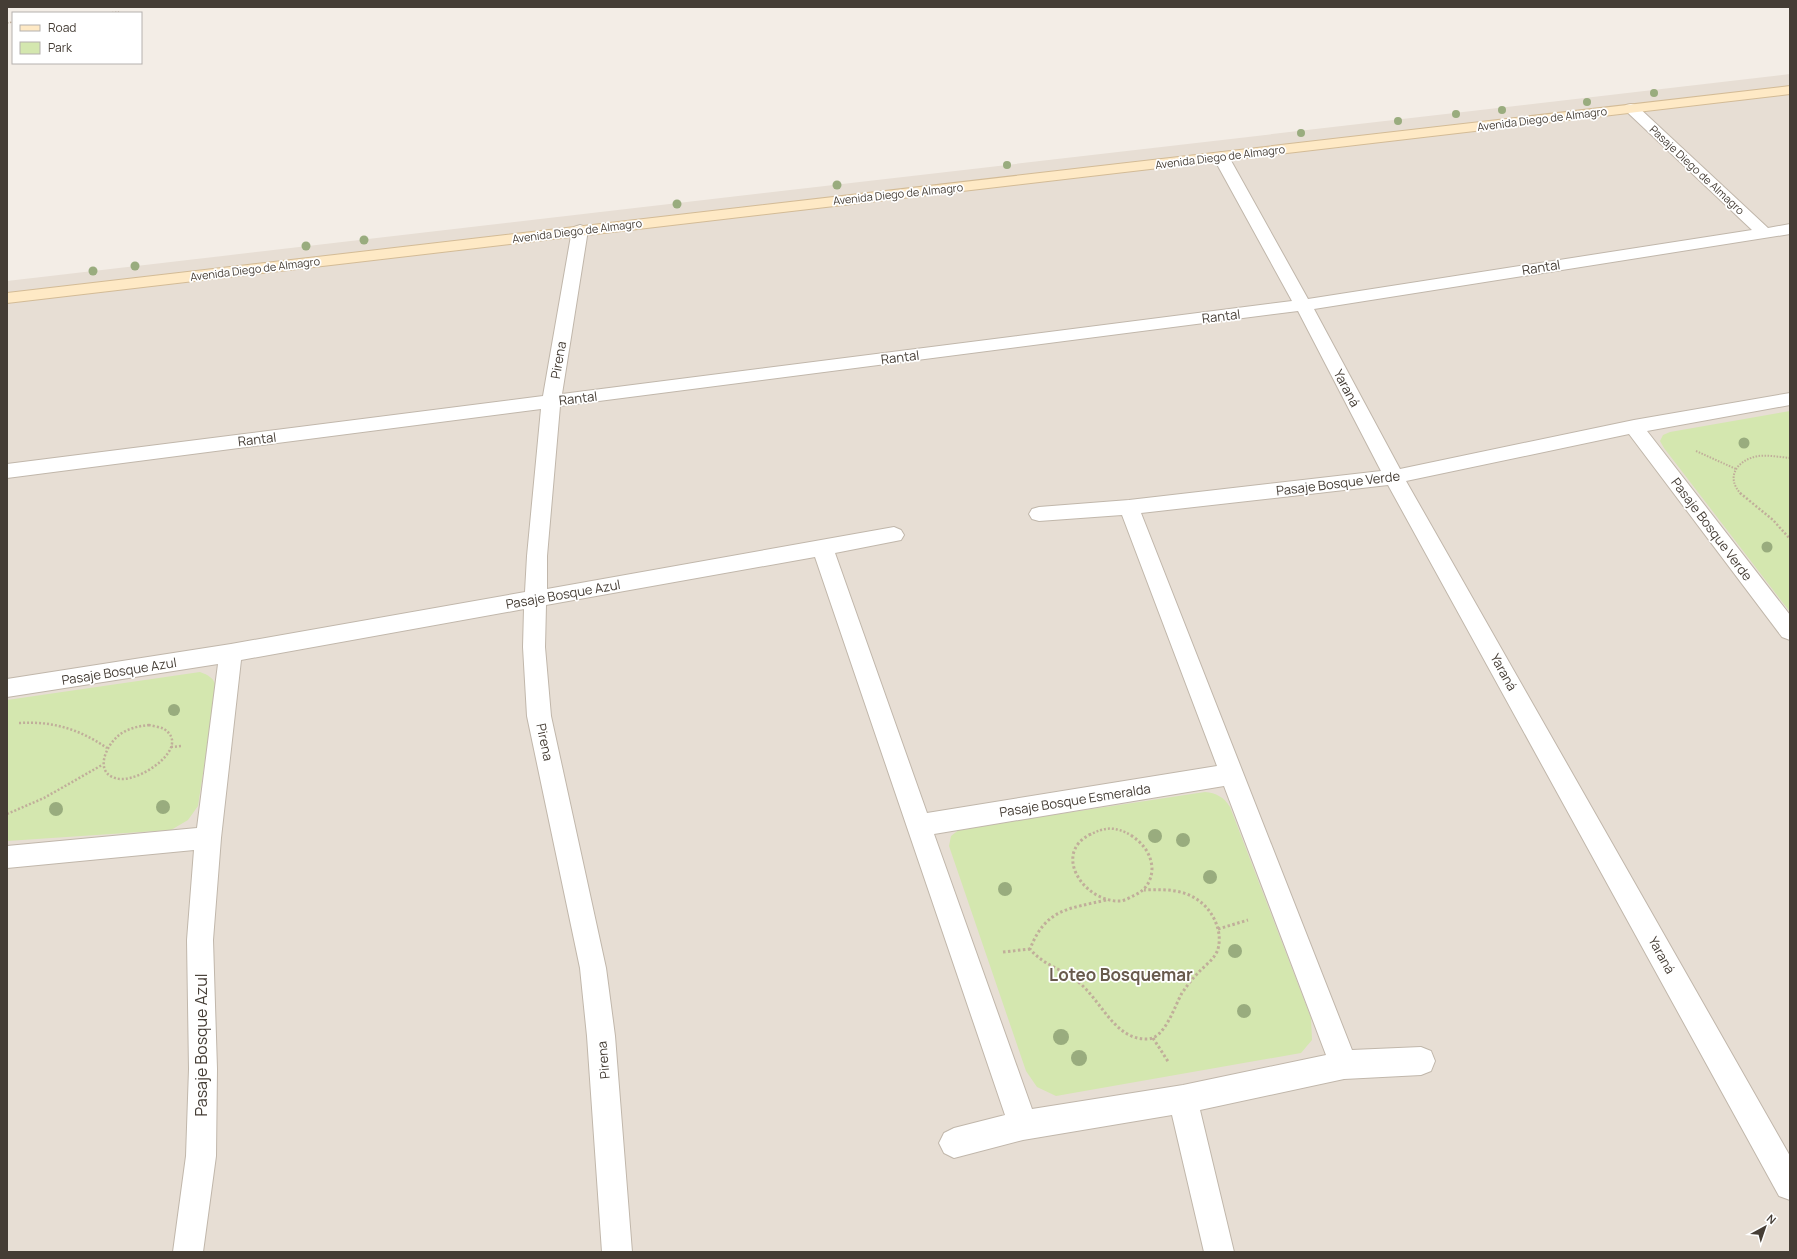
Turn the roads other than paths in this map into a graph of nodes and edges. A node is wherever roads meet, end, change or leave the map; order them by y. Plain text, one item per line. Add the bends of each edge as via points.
1 (1790, 90) edge
2 (1631, 108) junction
3 (1221, 157) junction
4 (1790, 229) edge
5 (580, 230) junction
6 (1763, 232) junction
7 (7, 298) edge
8 (1303, 305) junction
9 (1790, 399) edge
10 (551, 402) junction
11 (1634, 427) junction
12 (7, 471) edge
13 (1394, 477) junction
14 (1129, 507) junction
15 (1039, 514) dead end
16 (894, 535) dead end
17 (822, 547) junction
18 (535, 599) junction
19 (1790, 632) edge
20 (231, 653) junction
21 (7, 688) edge
22 (1232, 774) junction
23 (918, 826) junction
24 (208, 838) junction
25 (7, 857) edge
26 (1421, 1061) dead end
27 (1344, 1065) junction
28 (1183, 1099) junction
29 (1023, 1125) junction
30 (954, 1143) dead end
31 (1790, 1185) edge
32 (188, 1252) edge
33 (617, 1252) edge
34 (1219, 1252) edge

1 - 2 street, Avenida Diego de Almagro
2 - 3 street, Avenida Diego de Almagro
2 - 6 street, Pasaje Diego de Almagro
3 - 5 street, Avenida Diego de Almagro
3 - 8 street, Yaraná
4 - 6 street, Rantal
5 - 7 street, Avenida Diego de Almagro
5 - 10 street, Pirena
6 - 8 street, Rantal
8 - 10 street, Rantal
8 - 13 street, Yaraná
9 - 11 street, Pasaje Bosque Verde
10 - 12 street, Rantal
10 - 18 street, Pirena
11 - 13 street, Pasaje Bosque Verde
11 - 19 street, Pasaje Bosque Verde
13 - 14 street, Pasaje Bosque Verde
13 - 31 street, Yaraná
14 - 15 street, Pasaje Bosque Verde
14 - 22 street
16 - 17 street, Pasaje Bosque Azul
17 - 18 street, Pasaje Bosque Azul
17 - 23 street
18 - 20 street, Pasaje Bosque Azul
18 - 33 street, Pirena via 534,647 539,716 593,968 603,1059
20 - 21 street, Pasaje Bosque Azul
20 - 24 street, Pasaje Bosque Azul
22 - 23 street, Pasaje Bosque Esmeralda
22 - 27 street
23 - 29 street
24 - 25 street
24 - 32 street, Pasaje Bosque Azul via 200,940 203,1069 201,1156
26 - 27 street
27 - 28 street
28 - 29 street
28 - 34 street
29 - 30 street

